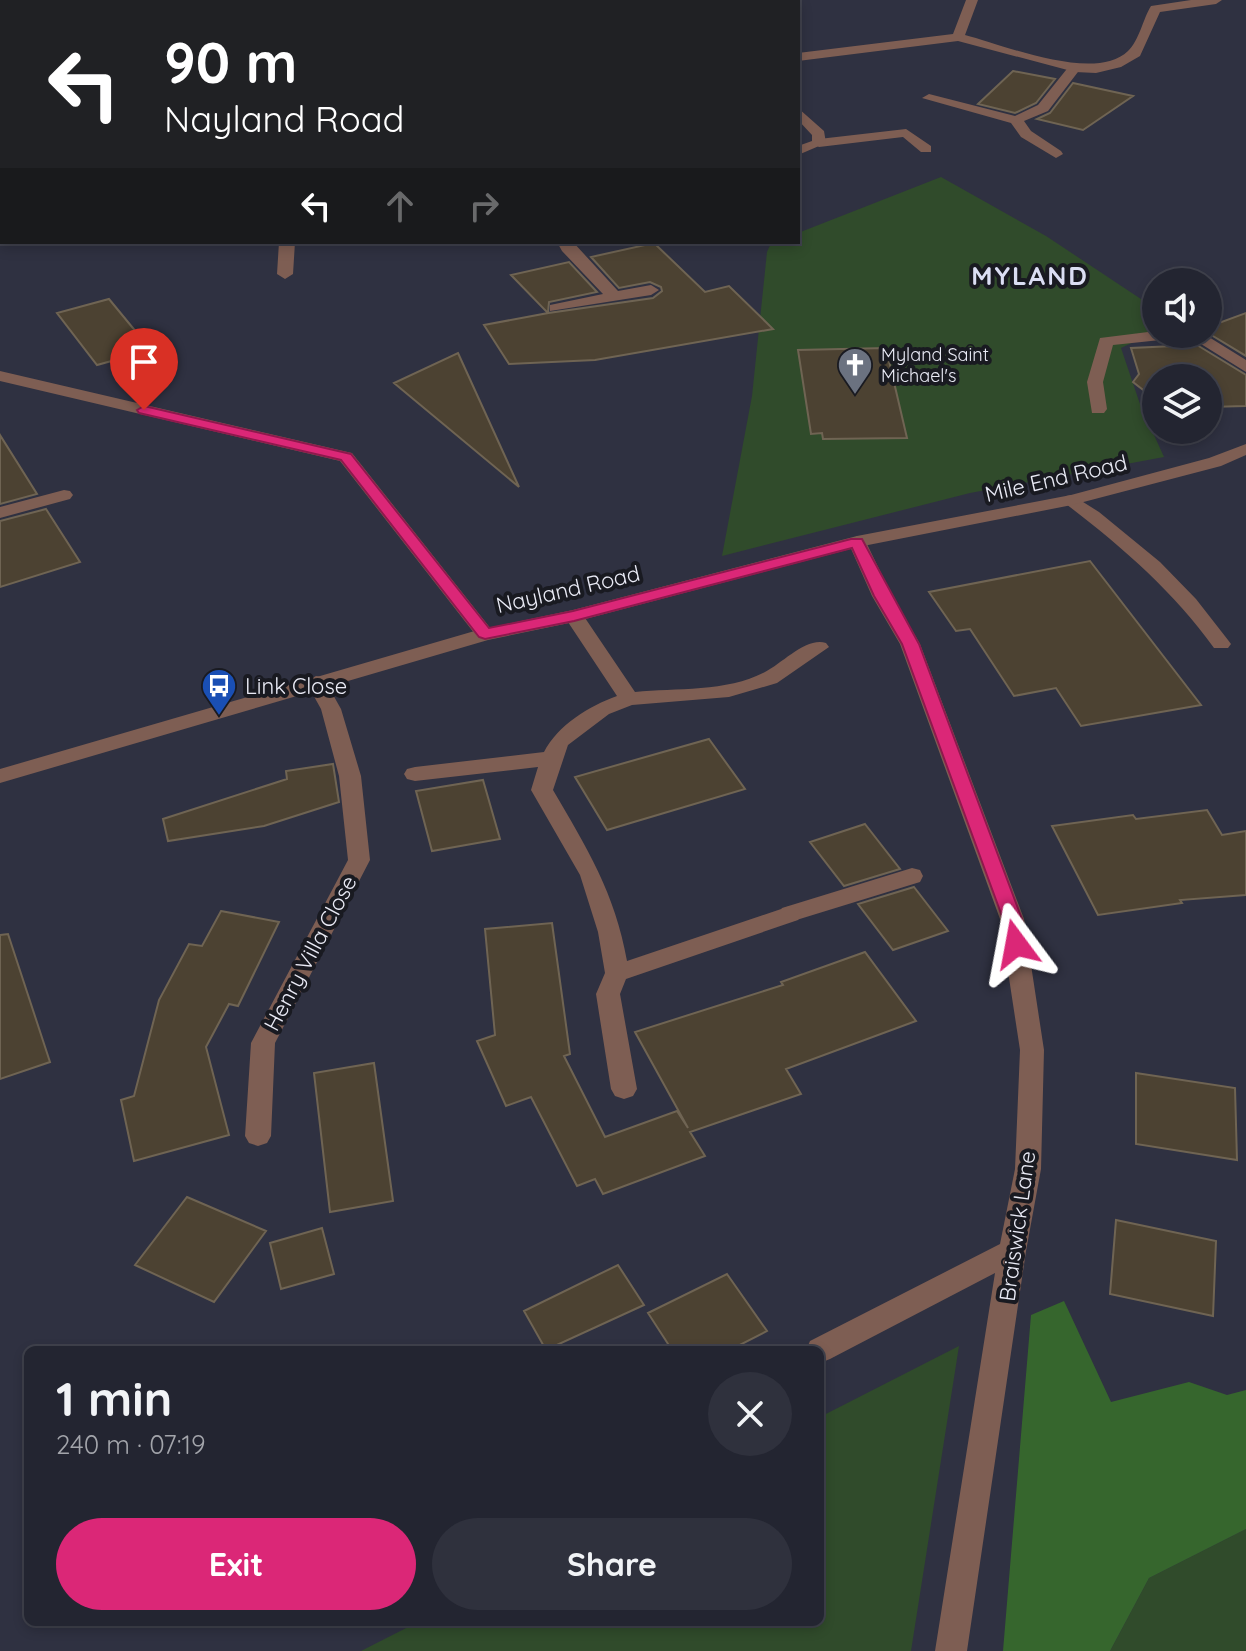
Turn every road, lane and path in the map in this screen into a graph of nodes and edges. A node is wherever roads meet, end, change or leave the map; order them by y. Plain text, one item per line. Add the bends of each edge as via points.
1 (972, 0) edge
2 (1216, 0) edge
3 (958, 37) junction
4 (800, 57) edge
5 (1075, 68) junction
6 (929, 98) dead end
7 (800, 114) edge
8 (1016, 120) junction
9 (819, 143) junction
10 (926, 149) dead end
11 (800, 150) edge
12 (1056, 154) dead end
13 (287, 244) edge
14 (566, 244) edge
15 (285, 274) dead end
16 (651, 290) dead end
17 (614, 296) junction
18 (556, 308) dead end
19 (1142, 337) edge
20 (1215, 348) edge
21 (1246, 367) edge
22 (0, 376) edge
23 (1098, 409) dead end
24 (1246, 449) edge
25 (64, 495) dead end
26 (1072, 500) junction
27 (0, 513) edge
28 (921, 532) joint
29 (857, 542) junction
30 (574, 616) junction
31 (485, 634) junction
32 (1221, 644) dead end
33 (819, 647) dead end
34 (316, 682) junction
35 (629, 699) junction
36 (551, 758) junction
37 (1, 774) edge
38 (415, 774) dead end
39 (912, 876) dead end
40 (617, 973) junction
41 (624, 1089) dead end
42 (258, 1136) dead end
43 (1012, 1251) junction
44 (824, 1348) edge
45 (951, 1651) edge

1 - 3 street
2 - 5 street via 1155,9 1135,53 1116,64
3 - 4 street
3 - 5 street
5 - 8 street via 1043,108
6 - 8 street
7 - 9 street via 819,134
8 - 12 street via 1026,134
9 - 10 street via 906,133
9 - 11 street
13 - 15 street
14 - 17 street
16 - 17 street
17 - 18 street
19 - 23 street via 1106,341 1095,382
20 - 21 street
22 - 31 street via 346,457
24 - 26 street, Mile End Road
25 - 27 street
26 - 28 street, Mile End Road
26 - 32 street via 1198,610
28 - 29 street, Nayland Road
29 - 30 street, Nayland Road
29 - 43 street, Braiswick Lane via 910,644 1012,919 1032,1050 1028,1169
30 - 31 street, Nayland Road
30 - 35 street
31 - 34 street, Nayland Road
33 - 35 street via 770,678 729,690
34 - 37 street, Nayland Road
34 - 42 street, Henry Villa Close via 331,709 350,776 359,860 263,1043
35 - 36 street via 602,709 560,741
36 - 38 street
36 - 40 street via 542,790 591,875
39 - 40 street
40 - 41 street via 608,994
43 - 44 street
43 - 45 street, Braiswick Lane

